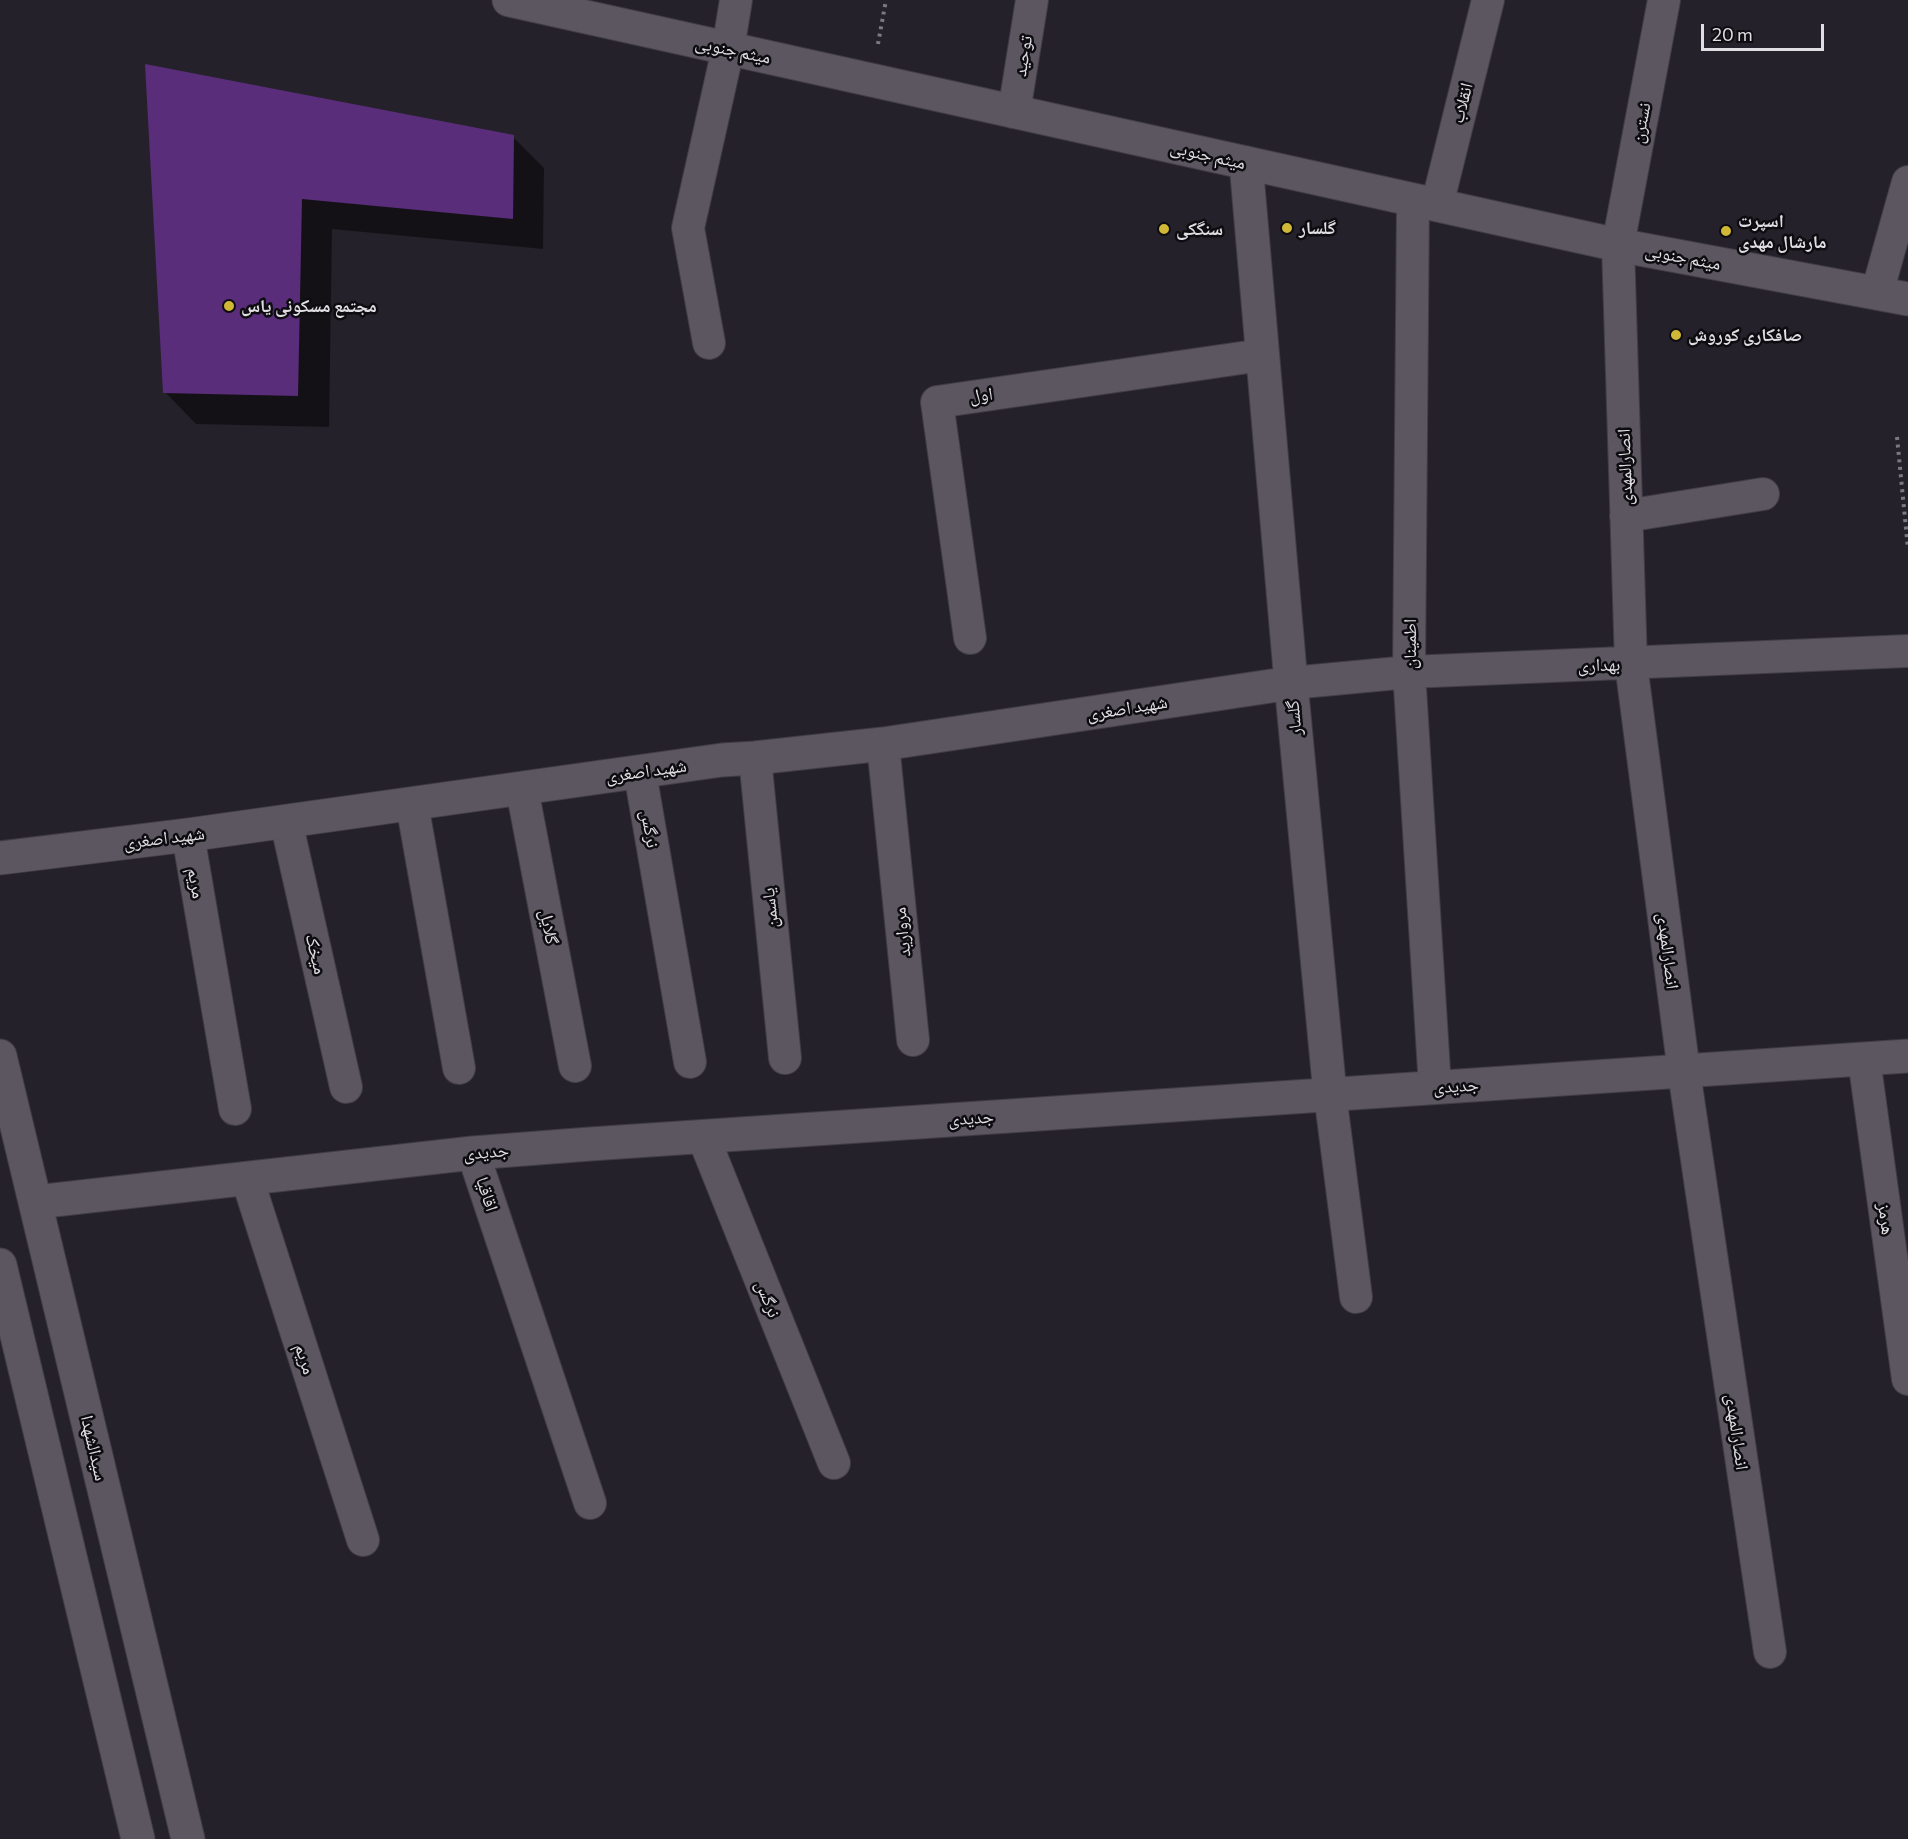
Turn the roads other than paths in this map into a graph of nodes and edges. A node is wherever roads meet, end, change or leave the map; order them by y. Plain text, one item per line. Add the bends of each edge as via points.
1 (509, 0) edge
2 (736, 0) edge
3 (1032, 0) edge
4 (1488, 0) edge
5 (1664, 0) edge
6 (728, 49) junction
7 (1014, 112) junction
8 (1246, 163) junction
9 (1908, 182) edge
10 (1425, 202) junction
11 (1618, 245) junction
12 (1892, 296) edge
13 (709, 343) dead end
14 (1262, 355) junction
15 (1763, 494) dead end
16 (1626, 516) junction
17 (970, 638) dead end
18 (1908, 651) edge
19 (1631, 664) junction
20 (1409, 672) junction
21 (1291, 683) junction
22 (883, 744) junction
23 (755, 758) junction
24 (640, 773) junction
25 (522, 789) junction
26 (412, 804) junction
27 (286, 821) junction
28 (188, 835) junction
29 (0, 858) edge
30 (913, 1040) dead end
31 (0, 1056) edge
32 (1908, 1056) edge
33 (785, 1058) dead end
34 (1864, 1059) junction
35 (690, 1062) dead end
36 (575, 1066) dead end
37 (459, 1068) dead end
38 (1684, 1072) junction
39 (346, 1087) dead end
40 (1435, 1087) junction
41 (1330, 1094) junction
42 (235, 1109) dead end
43 (703, 1136) junction
44 (473, 1153) junction
45 (247, 1178) junction
46 (36, 1202) junction
47 (0, 1265) edge
48 (1356, 1297) dead end
49 (1908, 1379) edge
50 (834, 1463) dead end
51 (590, 1503) dead end
52 (363, 1540) dead end
53 (1770, 1652) dead end
54 (138, 1839) edge
55 (188, 1839) edge

1 - 6 street, میثم جنوبی
2 - 6 street
3 - 7 street, توحید
4 - 10 street, انقلاب
5 - 11 street, نسترن
6 - 7 street, میثم جنوبی
6 - 13 street via 688,228
7 - 8 street, میثم جنوبی
8 - 10 street, میثم جنوبی
8 - 14 street, گلسار
9 - 12 street
10 - 11 street, میثم جنوبی
10 - 20 street, اطمینان
11 - 12 street, میثم جنوبی
11 - 16 street, انصارالمهدی
14 - 17 street, اول via 937,402
14 - 21 street, گلسار
15 - 16 street
16 - 19 street, انصارالمهدی
18 - 19 street, بهداری
19 - 20 street, بهداری
19 - 38 street, انصارالمهدی
20 - 21 street, بهداری
20 - 40 street, اطمینان
21 - 22 street, شهید اصغری
21 - 41 street, گلسار
22 - 23 street, شهید اصغری
22 - 30 street, مروارید
23 - 24 street, شهید اصغری
23 - 33 street, یاسمن
24 - 25 street, شهید اصغری
24 - 35 street, نرگس
25 - 26 street, شهید اصغری
25 - 36 street, گلایل
26 - 27 street, شهید اصغری
26 - 37 street
27 - 28 street, شهید اصغری
27 - 39 street, میخک
28 - 29 street, شهید اصغری
28 - 42 street, مریم
31 - 46 street, سیدالشهدا
32 - 34 street, جدیدی
34 - 38 street, جدیدی
34 - 49 street, هرمز
38 - 40 street, جدیدی
38 - 53 street, انصارالمهدی
40 - 41 street, جدیدی
41 - 43 street, جدیدی
41 - 48 street
43 - 44 street, جدیدی
43 - 50 street, نرگس
44 - 45 street, جدیدی
44 - 51 street, اقاقیا
45 - 46 street, جدیدی
45 - 52 street, مریم
46 - 55 street, سیدالشهدا
47 - 54 street

